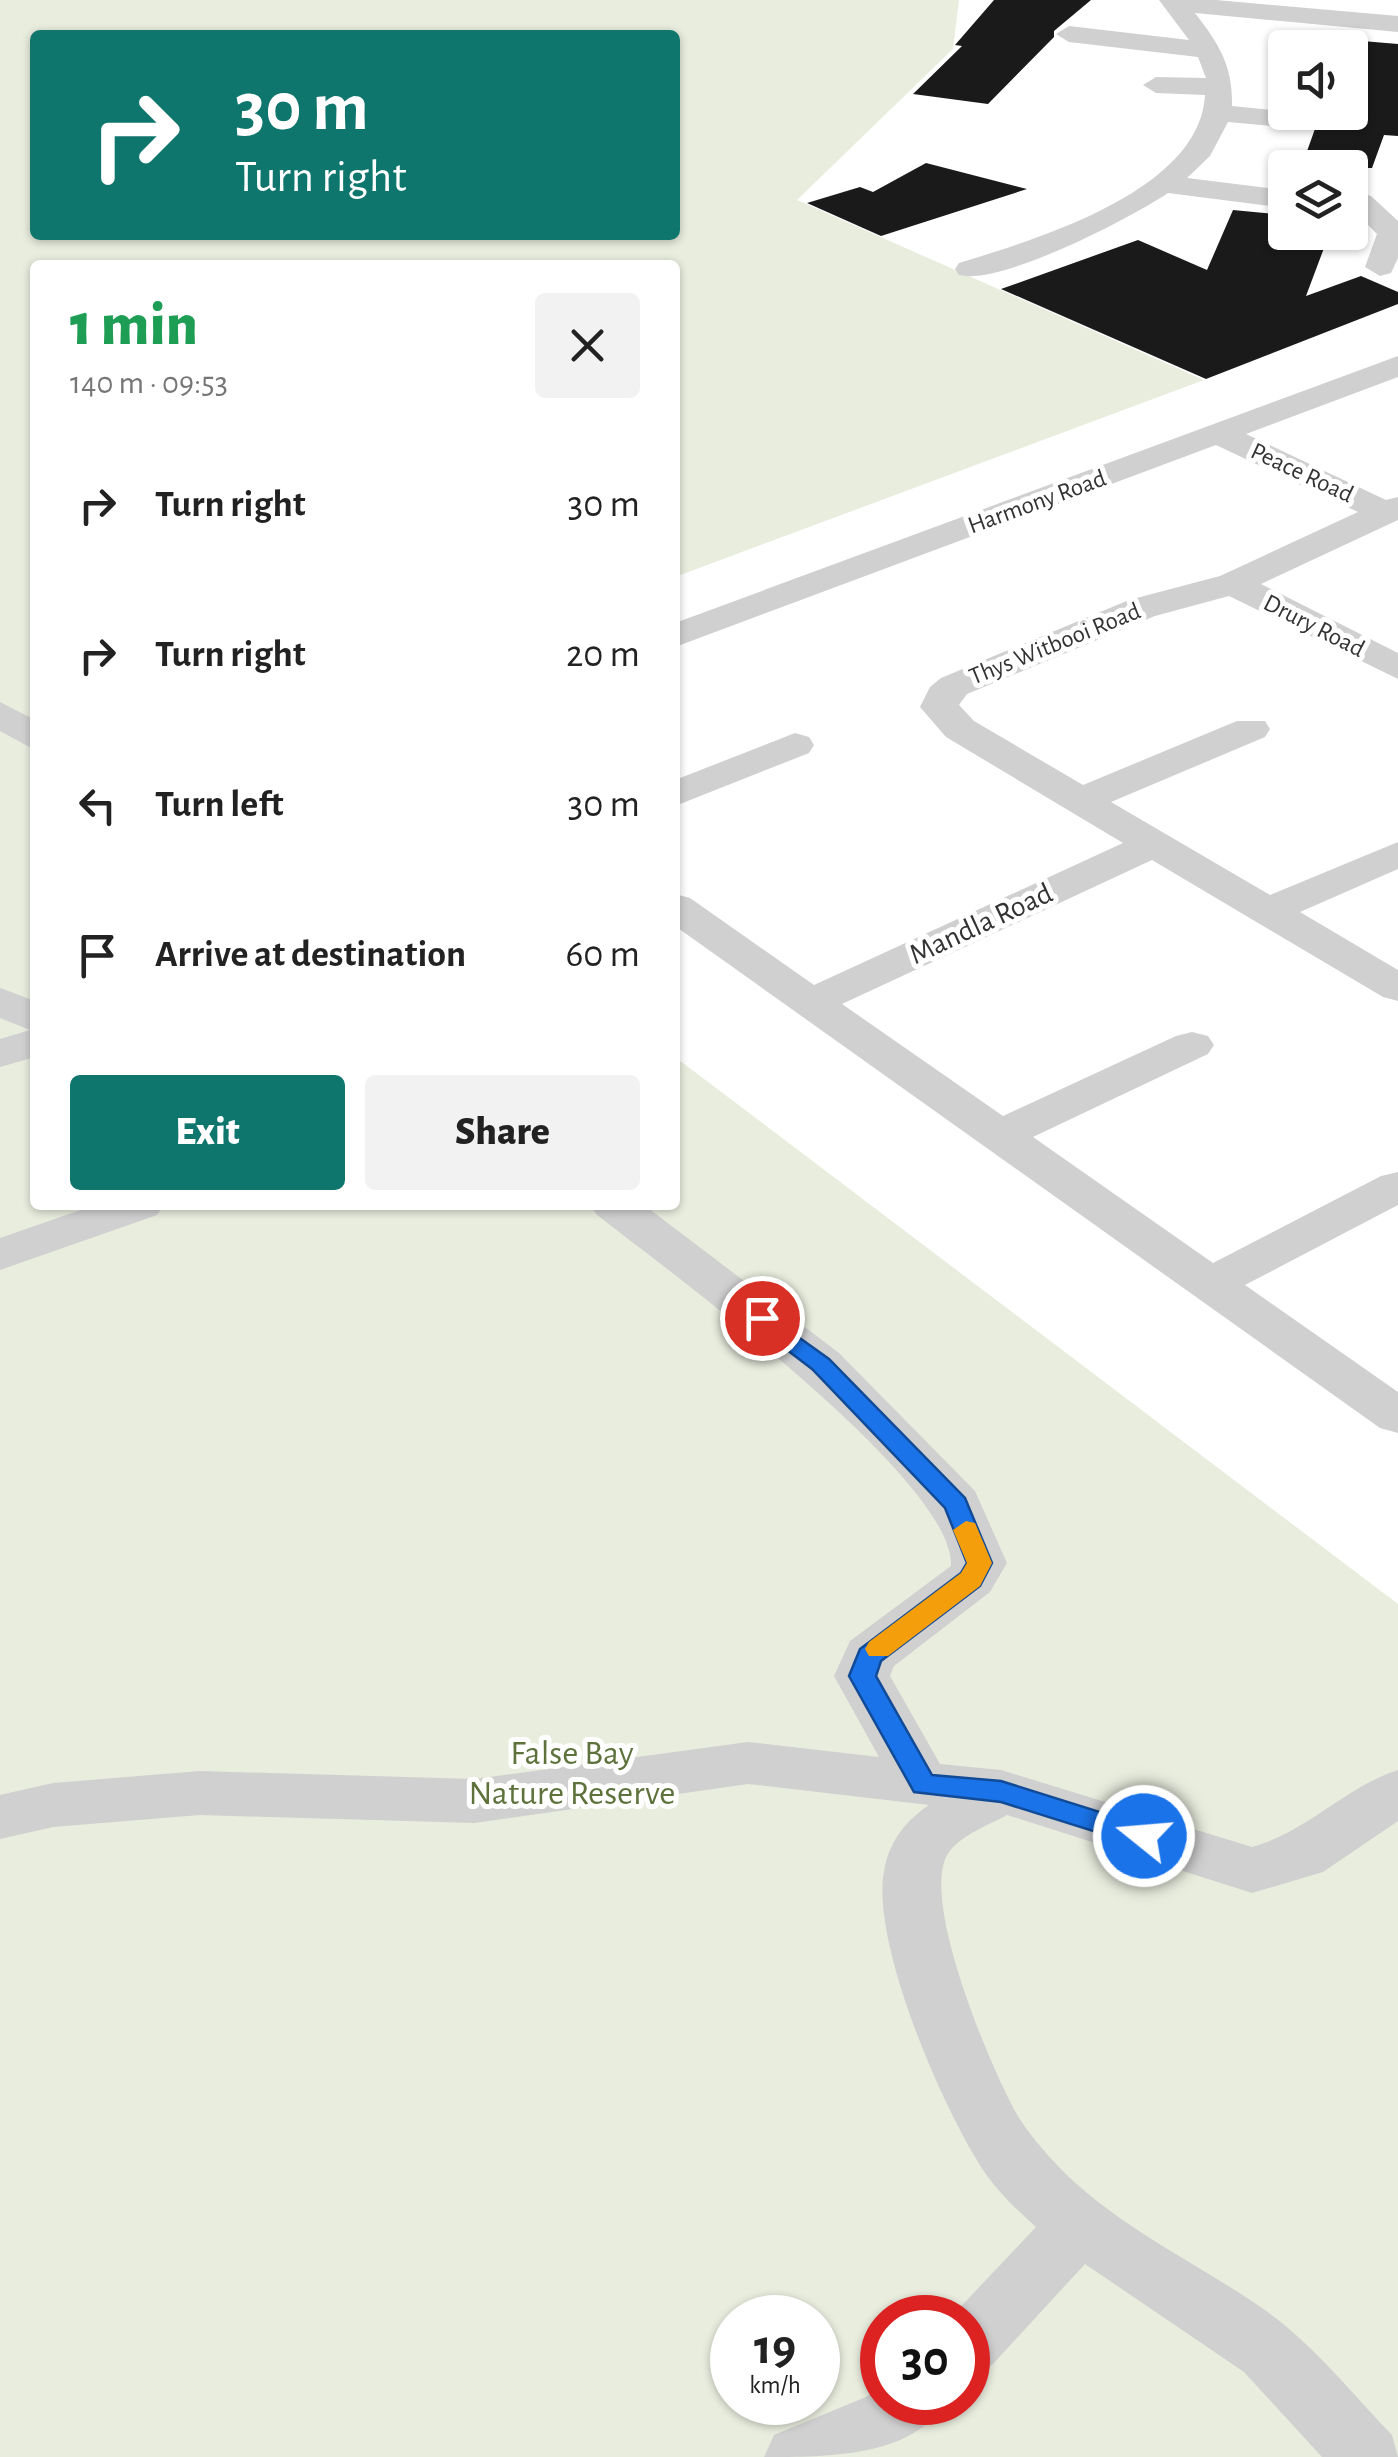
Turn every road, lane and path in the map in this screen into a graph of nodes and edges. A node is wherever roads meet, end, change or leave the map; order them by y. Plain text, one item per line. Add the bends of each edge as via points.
1 (1174, 2) edge
2 (1398, 24) edge
3 (1069, 34) dead end
4 (1368, 37) edge
5 (1398, 40) edge
6 (1209, 50) junction
7 (1156, 85) dead end
8 (1225, 91) junction
9 (1268, 108) edge
10 (1162, 184) junction
11 (1398, 192) edge
12 (1268, 197) edge
13 (1368, 200) edge
14 (1368, 213) edge
15 (1103, 220) junction
16 (1132, 232) dead end
17 (1380, 267) dead end
18 (970, 269) dead end
19 (1398, 366) edge
20 (1219, 434) junction
21 (1392, 509) edge
22 (1233, 584) junction
23 (680, 634) edge
24 (1398, 668) edge
25 (0, 713) edge
26 (1252, 728) dead end
27 (30, 734) edge
28 (795, 744) dead end
29 (680, 792) edge
30 (1083, 799) junction
31 (1153, 844) junction
32 (1398, 854) edge
33 (680, 911) edge
34 (1265, 912) junction
35 (1398, 988) edge
36 (0, 1000) edge
37 (808, 1003) junction
38 (30, 1015) edge
39 (30, 1044) edge
40 (1192, 1045) dead end
41 (0, 1054) edge
42 (998, 1136) junction
43 (1398, 1186) edge
44 (126, 1210) edge
45 (621, 1210) edge
46 (0, 1255) edge
47 (1209, 1284) junction
48 (1398, 1416) edge
49 (923, 1784) junction
50 (1001, 1792) junction
51 (1398, 1792) edge
52 (0, 1817) edge
53 (1082, 2223) junction
54 (990, 2321) edge
55 (876, 2425) edge
56 (799, 2457) edge
57 (1366, 2457) edge

1 - 2 street
1 - 6 street
3 - 6 street
4 - 5 street
6 - 8 street
7 - 8 street
8 - 9 street
8 - 10 street via 1207,139
10 - 12 street
10 - 15 street
11 - 13 street
14 - 17 street via 1392,232
15 - 16 street
15 - 18 street
19 - 20 street, Harmony Road
20 - 21 street, Peace Road
20 - 23 street, Harmony Road
21 - 22 street, Drury Road
22 - 24 street, Drury Road
22 - 30 street, Thys Witbooi Road via 1142,608 943,696 939,707 960,729
25 - 27 street
26 - 30 street
28 - 29 street
30 - 31 street, Thys Witbooi Road
31 - 34 street, Thys Witbooi Road
31 - 37 street, Mandla Road
32 - 34 street
33 - 37 street
34 - 35 street, Thys Witbooi Road
36 - 38 street
37 - 42 street
39 - 41 street
40 - 42 street
42 - 47 street
43 - 47 street
44 - 46 street
45 - 49 street via 821,1364 956,1504 980,1563 971,1579 870,1656 862,1676
47 - 48 street
49 - 50 street
49 - 52 street via 748,1763 474,1801 200,1793 54,1805
50 - 51 street via 1252,1870 1302,1856
50 - 53 street via 924,1841 910,1870 914,1908 927,1976 971,2088 1012,2160
53 - 54 street
53 - 57 street via 1269,2352
55 - 56 street

